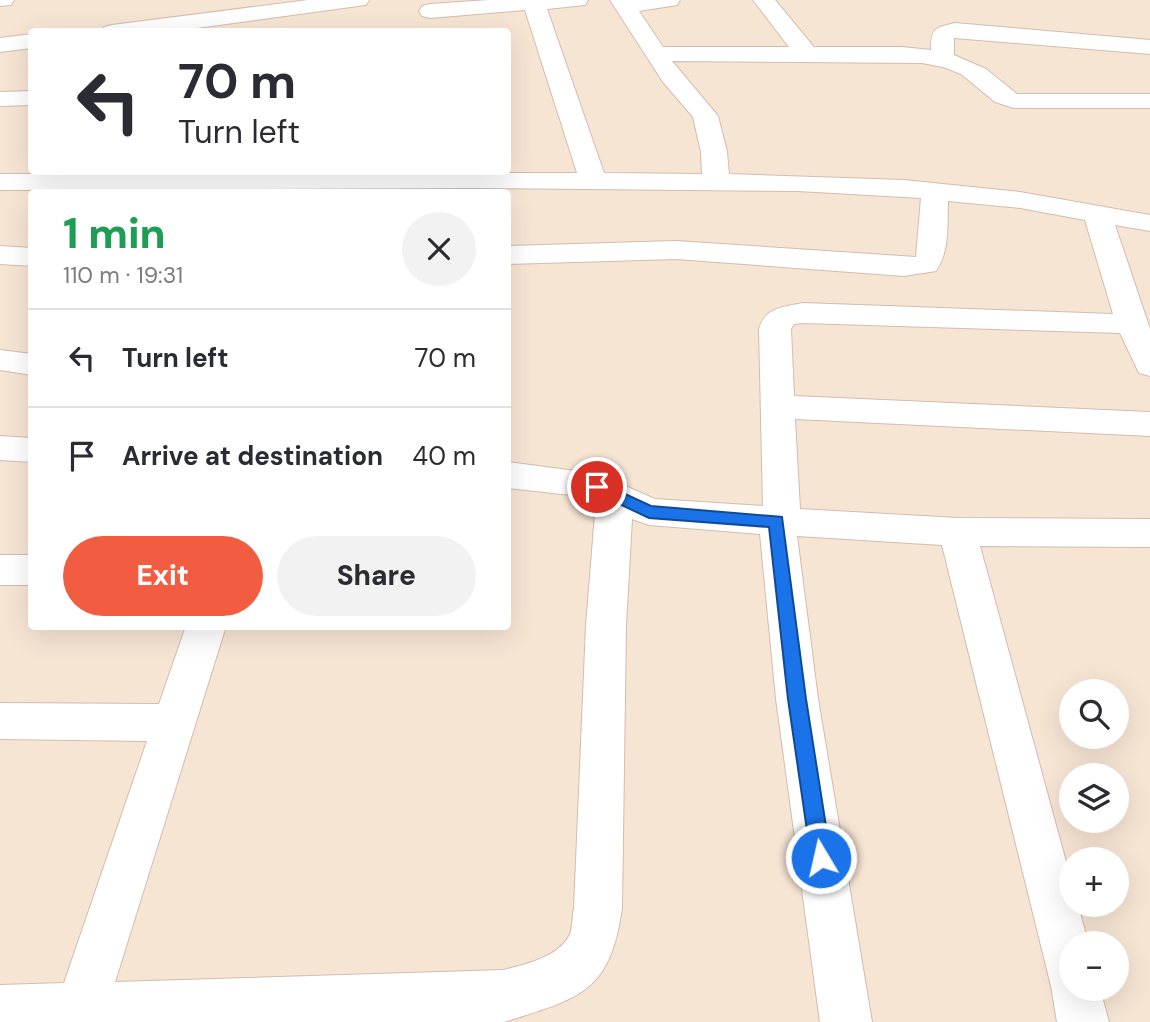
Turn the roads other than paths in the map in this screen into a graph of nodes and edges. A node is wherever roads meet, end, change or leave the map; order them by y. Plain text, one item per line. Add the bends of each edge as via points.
1 (358, 0) edge
2 (577, 0) edge
3 (669, 0) edge
4 (764, 0) edge
5 (534, 3) junction
6 (623, 3) edge
7 (318, 7) junction
8 (431, 14) edge
9 (215, 25) edge
10 (121, 26) edge
11 (322, 28) edge
12 (28, 42) edge
13 (0, 45) edge
14 (1150, 47) edge
15 (656, 54) junction
16 (807, 54) junction
17 (943, 59) junction
18 (28, 98) edge
19 (0, 99) edge
20 (1150, 101) edge
21 (117, 176) edge
22 (228, 177) edge
23 (593, 180) junction
24 (470, 181) edge
25 (0, 182) edge
26 (330, 182) edge
27 (716, 182) junction
28 (935, 191) junction
29 (1097, 214) junction
30 (1150, 223) edge
31 (0, 255) edge
32 (511, 255) edge
33 (28, 257) edge
34 (1132, 324) junction
35 (1150, 366) edge
36 (778, 407) junction
37 (1150, 424) edge
38 (0, 449) edge
39 (28, 450) edge
40 (511, 475) edge
41 (615, 497) junction
42 (780, 522) junction
43 (958, 532) junction
44 (1148, 540) edge
45 (0, 570) edge
46 (28, 570) edge
47 (205, 630) edge
48 (0, 722) edge
49 (176, 723) junction
50 (1060, 931) edge
51 (1078, 1001) edge
52 (81, 1008) junction
53 (0, 1011) edge
54 (846, 1022) edge
55 (1083, 1022) edge

1 - 7 street
2 - 5 street
3 - 6 street
4 - 16 street
5 - 8 street
5 - 23 street
6 - 15 street
7 - 9 street
7 - 11 street
9 - 10 street
12 - 13 street
14 - 17 street via 955,30 942,34
15 - 16 street
15 - 27 street via 705,116
16 - 17 street
17 - 20 street via 970,69 1010,100
18 - 19 street
21 - 22 street
21 - 25 street
22 - 26 street
23 - 24 street
23 - 27 street
24 - 26 street
27 - 28 street
28 - 29 street
28 - 32 street via 931,256 926,265 676,250
29 - 30 street
29 - 34 street
31 - 33 street
34 - 35 street
34 - 36 street via 915,315 785,316 775,329
36 - 37 street
36 - 42 street
38 - 39 street
40 - 41 street via 580,483
41 - 42 street via 649,512
41 - 52 street via 606,625 598,908 592,943 579,962 553,980 504,996
42 - 43 street
42 - 54 street via 797,699
43 - 44 street
43 - 50 street
45 - 46 street
47 - 49 street
48 - 49 street
49 - 52 street
51 - 55 street
52 - 53 street

